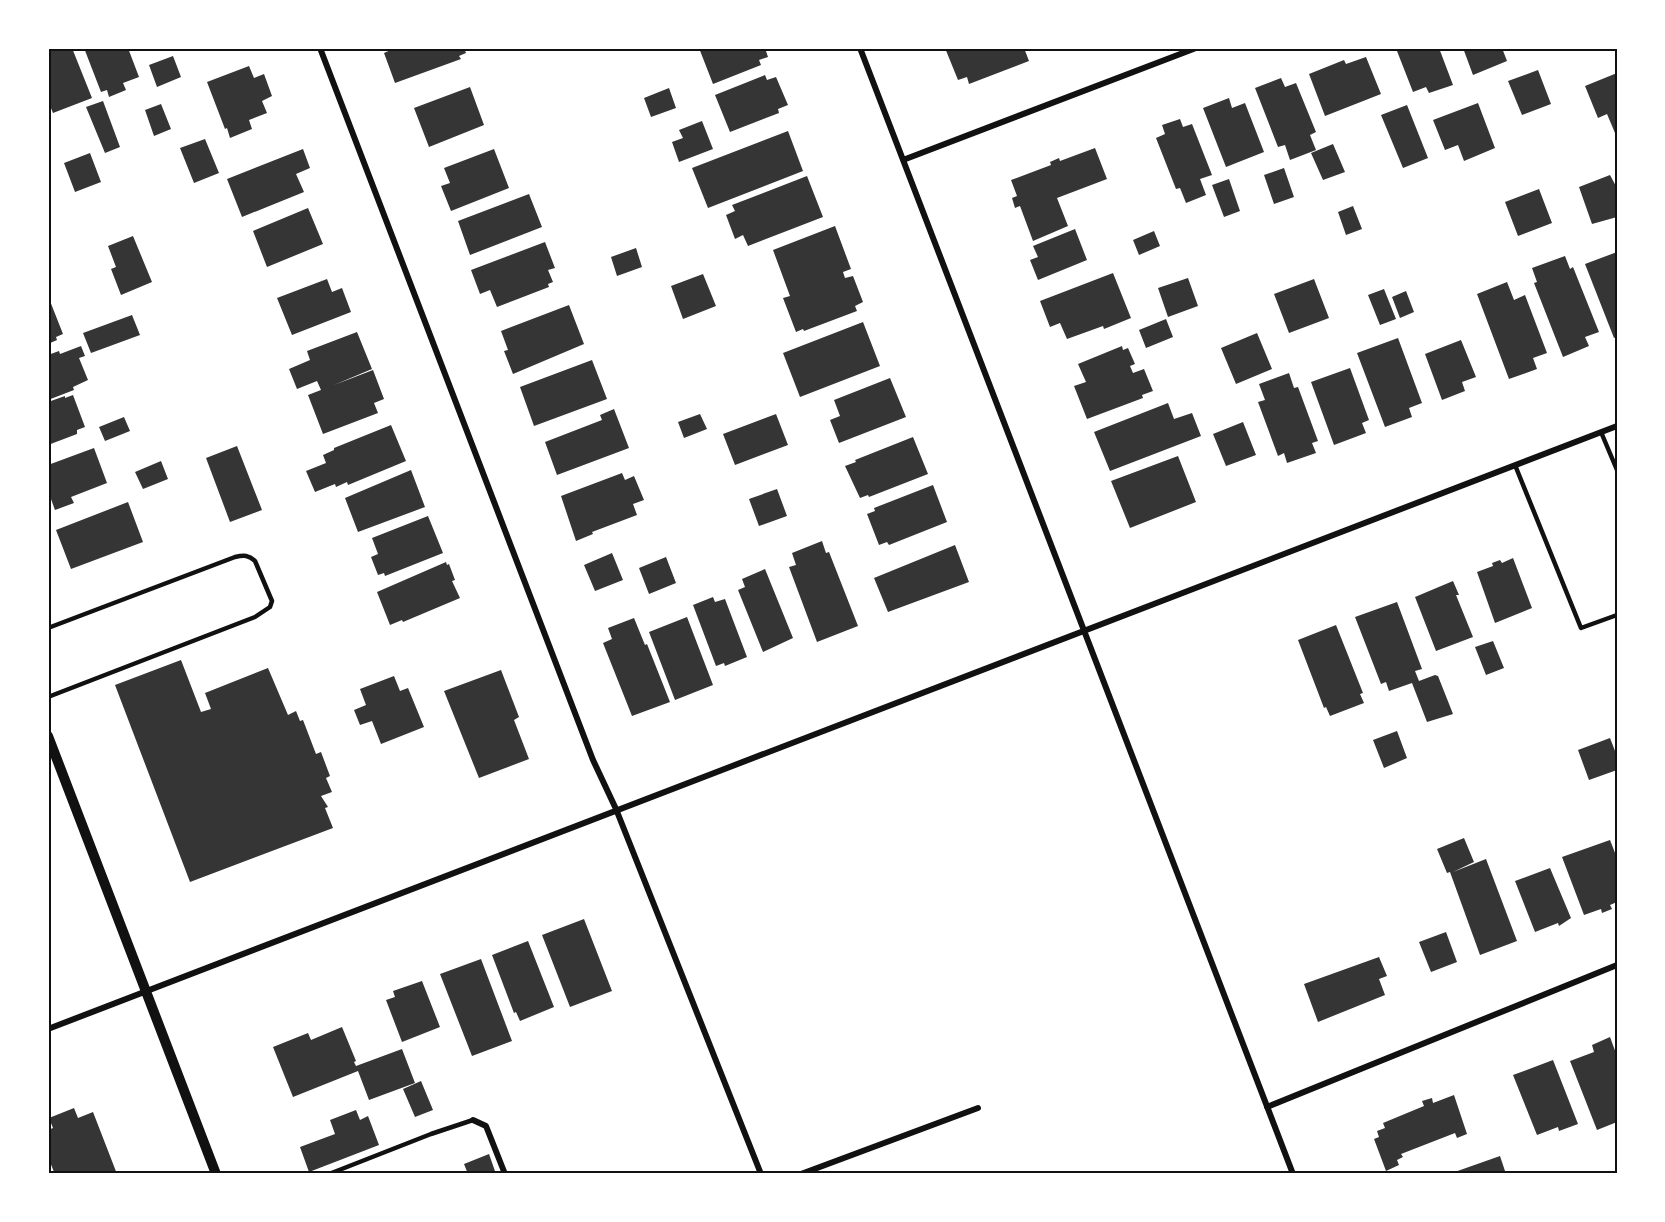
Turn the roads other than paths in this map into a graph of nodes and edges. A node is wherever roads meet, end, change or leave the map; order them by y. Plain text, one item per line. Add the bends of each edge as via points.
1 (320, 48) edge
2 (860, 48) edge
3 (1196, 48) edge
4 (903, 160) junction
5 (1617, 426) edge
6 (1601, 432) junction
7 (1515, 465) junction
8 (1617, 470) edge
9 (1617, 615) edge
10 (48, 628) edge
11 (1084, 631) junction
12 (48, 697) edge
13 (49, 742) edge
14 (616, 809) junction
15 (1617, 965) edge
16 (146, 992) junction
17 (48, 1029) edge
18 (1267, 1107) junction
19 (978, 1108) dead end
20 (473, 1120) joint
21 (216, 1174) edge
22 (329, 1174) edge
23 (505, 1174) edge
24 (761, 1174) edge
25 (801, 1174) edge
26 (1293, 1174) edge

1 - 14 street via 589,749
2 - 4 street
3 - 4 street
4 - 11 street
5 - 6 street
6 - 7 street
6 - 8 lane
7 - 9 lane via 1581,628
7 - 11 street
10 - 12 lane via 244,555 255,561 272,601 255,617
11 - 14 street
11 - 18 street
13 - 16 street
14 - 16 street
14 - 24 street
15 - 18 street
16 - 17 street
16 - 21 street
18 - 26 street
19 - 25 street
20 - 22 lane
20 - 23 street via 486,1126

